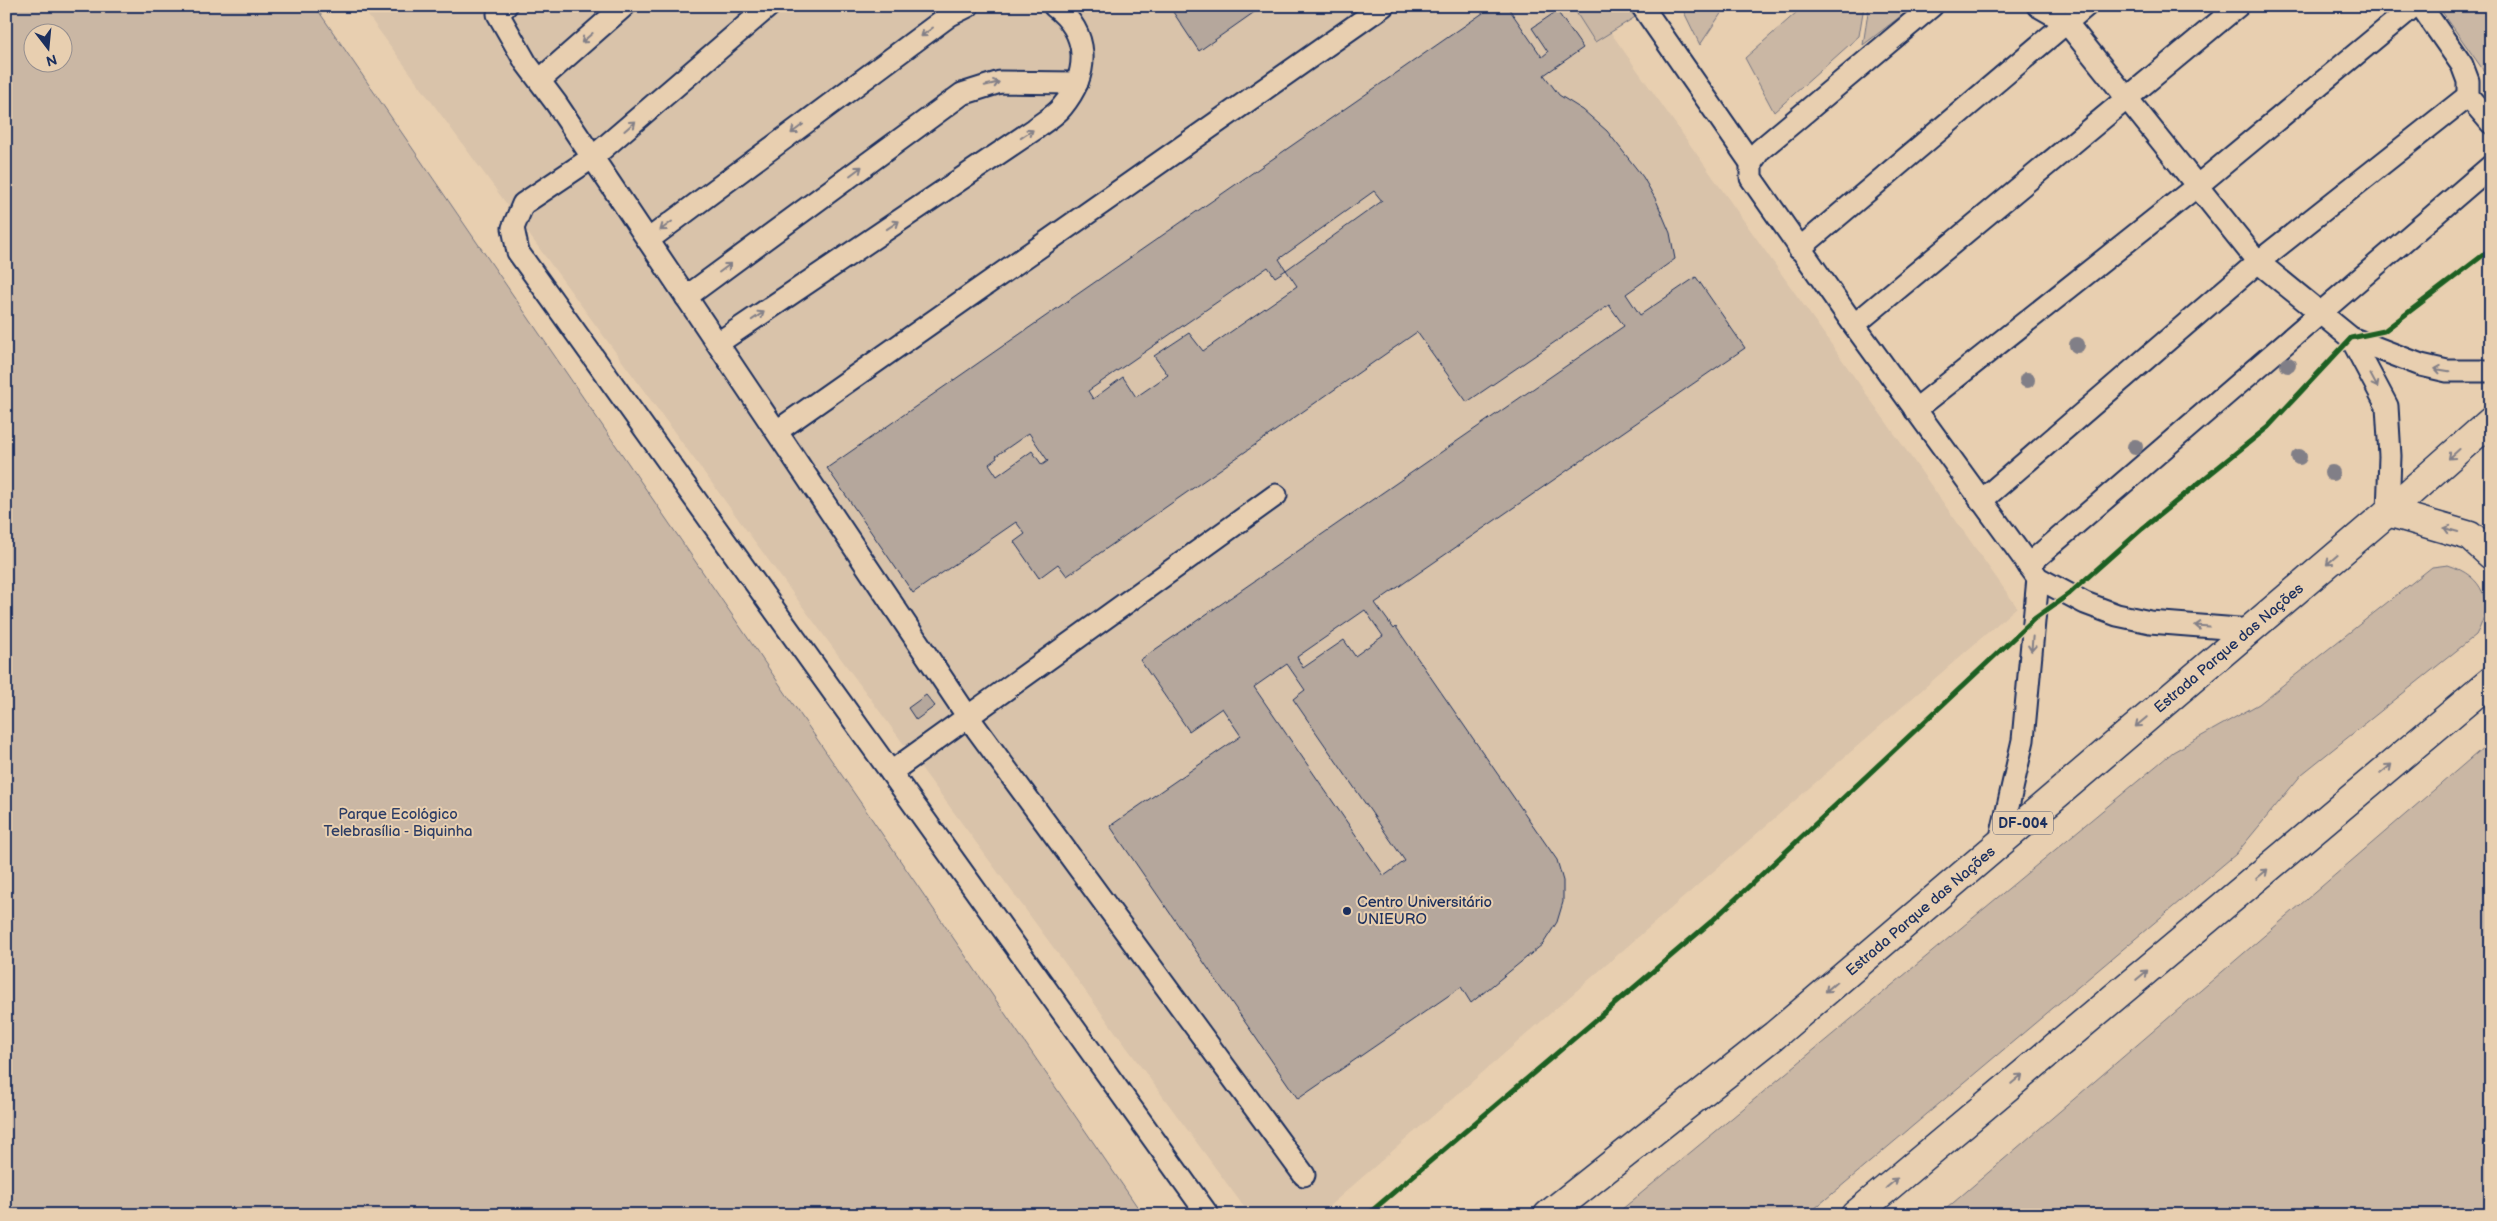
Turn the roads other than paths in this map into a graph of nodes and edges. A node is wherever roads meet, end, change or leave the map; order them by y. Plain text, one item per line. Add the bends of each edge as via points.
1 (624, 6) edge
2 (770, 6) edge
3 (968, 6) edge
4 (1054, 6) edge
5 (1383, 6) edge
6 (1642, 6) edge
7 (1932, 6) edge
8 (2038, 6) edge
9 (2086, 6) edge
10 (2238, 6) edge
11 (2414, 6) edge
12 (2420, 6) edge
13 (500, 9) edge
14 (2066, 22) junction
15 (540, 80) junction
16 (1076, 83) junction
17 (2468, 96) junction
18 (2128, 99) junction
19 (2491, 123) edge
20 (593, 158) junction
21 (1751, 163) junction
22 (2491, 166) edge
23 (2197, 186) junction
24 (648, 240) junction
25 (1800, 249) junction
26 (2258, 262) junction
27 (686, 297) junction
28 (2320, 313) junction
29 (1854, 326) junction
30 (2351, 338) junction
31 (718, 343) junction
32 (2491, 371) edge
33 (1915, 410) junction
34 (2491, 421) edge
35 (777, 431) junction
36 (1276, 495) dead end
37 (1981, 501) junction
38 (2388, 512) junction
39 (2491, 555) edge
40 (2033, 572) junction
41 (2251, 630) junction
42 (2489, 680) edge
43 (968, 717) junction
44 (891, 772) junction
45 (2000, 842) junction
46 (1304, 1175) dead end
47 (1208, 1215) edge
48 (1548, 1215) edge
49 (1855, 1215) edge

1 -> 15 lane
20 -> 2 lane
3 -> 24 lane via 950,15
4 - 16 lane via 1073,23 1082,42 1083,62
5 - 35 lane
6 - 21 lane
7 - 21 lane via 1780,131
8 - 14 lane
9 - 14 lane
10 - 18 lane
11 - 23 lane
12 - 17 lane via 2462,65 2468,81
13 - 15 lane via 526,63
14 - 18 lane
14 - 25 lane
15 - 20 lane
27 -> 16 lane via 962,94 1000,82
31 -> 16 lane via 1034,129 1062,108
17 - 19 lane
17 - 26 lane
18 - 23 lane
18 - 29 lane
20 - 24 lane
20 - 44 lane via 523,204 513,228 518,252
21 - 25 lane via 1751,178
22 - 28 lane
23 - 26 lane
23 - 33 lane
24 - 27 lane
25 - 29 lane
26 - 28 lane
26 - 37 lane
27 - 31 lane
28 - 30 lane
28 - 40 lane
29 - 33 lane
32 -> 30 lane via 2448,371 2421,365
30 -> 38 lane via 2387,406 2390,456
31 - 35 lane
33 - 37 lane
34 -> 38 highway, Estrada Parque das Nações / DF-004
35 - 43 lane
36 - 43 lane
37 - 40 lane
39 -> 38 highway via 2470,536
38 -> 41 highway, Estrada Parque das Nações / DF-004
41 -> 40 lane via 2150,622 2117,615 2085,603
40 -> 45 lane via 2023,740
41 -> 45 highway, Estrada Parque das Nações / DF-004
49 -> 42 highway
43 - 44 lane
43 - 46 lane
44 - 47 lane
45 -> 48 highway, Estrada Parque das Nações / DF-004 via 1774,1035

